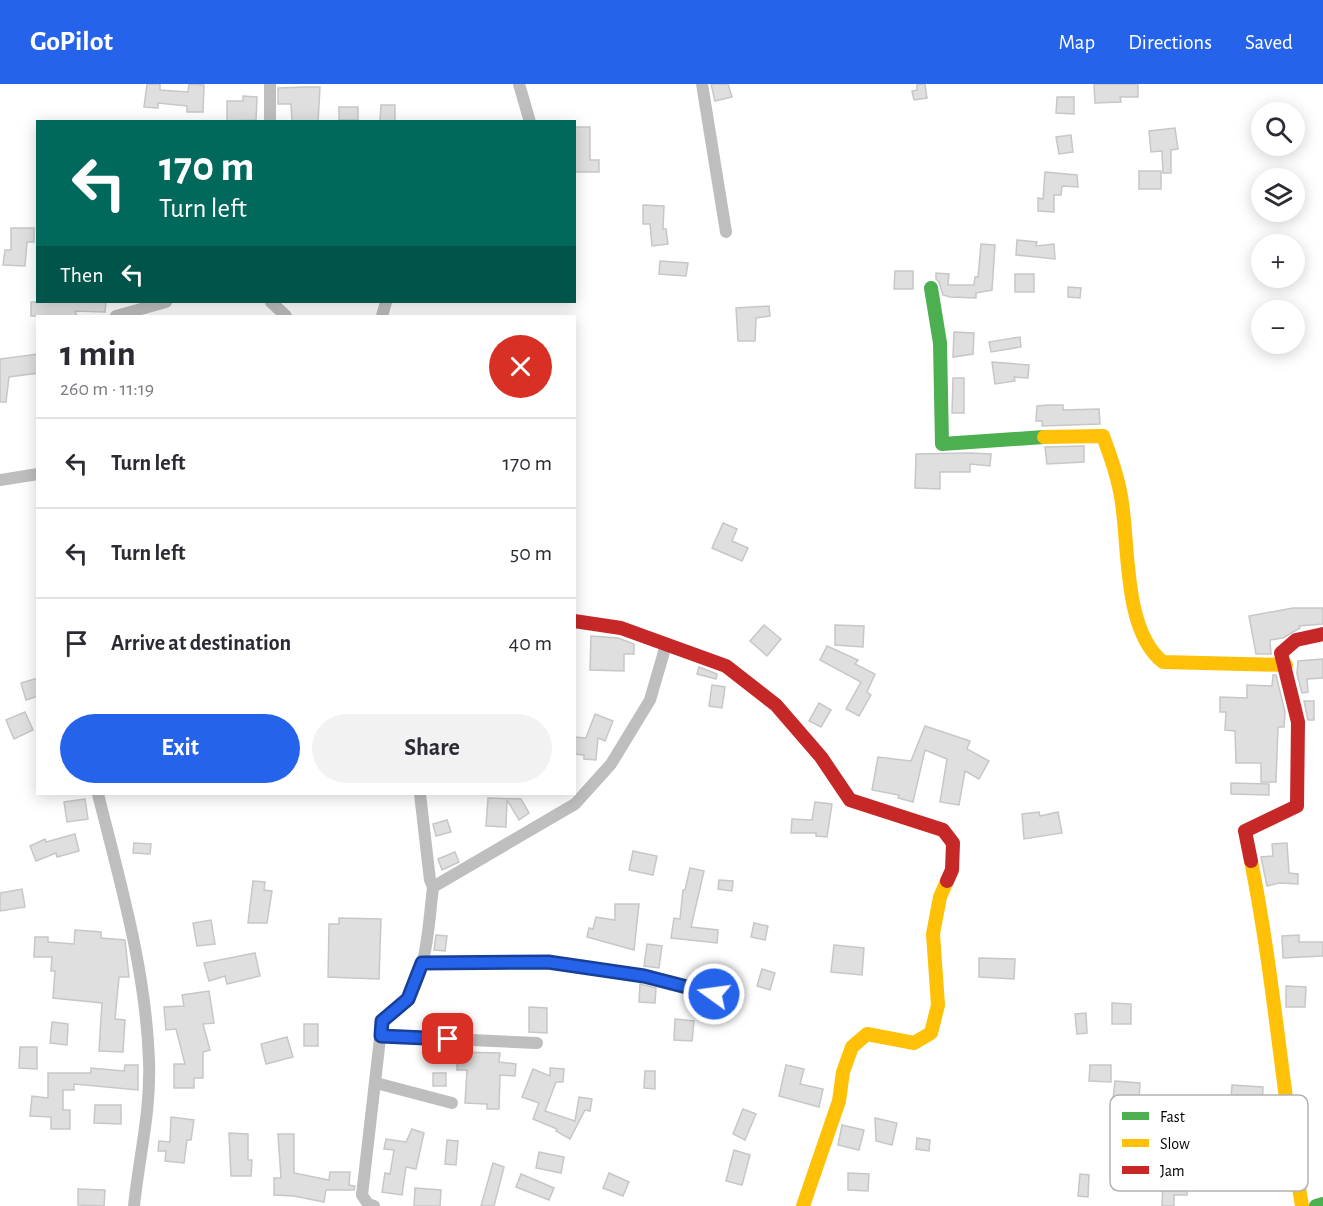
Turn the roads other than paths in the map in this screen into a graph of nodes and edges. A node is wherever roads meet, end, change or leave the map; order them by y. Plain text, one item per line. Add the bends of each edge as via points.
1 (270, 84) edge
2 (519, 84) edge
3 (702, 84) edge
4 (270, 120) edge
5 (529, 120) edge
6 (726, 232) dead end
7 (931, 288) dead end
8 (162, 303) edge
9 (272, 303) edge
10 (120, 315) edge
11 (284, 315) edge
12 (36, 474) edge
13 (0, 480) edge
14 (576, 621) edge
15 (1323, 634) edge
16 (666, 645) junction
17 (1286, 665) junction
18 (99, 795) edge
19 (420, 795) edge
20 (434, 887) junction
21 (422, 963) junction
22 (714, 994) dead end
23 (381, 1036) junction
24 (537, 1043) dead end
25 (376, 1083) junction
26 (1285, 1095) edge
27 (452, 1103) dead end
28 (1299, 1191) edge
29 (1323, 1204) edge
30 (134, 1206) edge
31 (374, 1206) edge
32 (803, 1206) edge
33 (1302, 1206) edge
34 (1316, 1206) edge

1 - 4 street
2 - 5 street
3 - 6 street
7 - 17 main road via 940,343 942,444 1103,436 1122,502 1137,619 1156,660
8 - 10 street
9 - 11 street
12 - 13 street
14 - 16 main road via 621,628
15 - 17 main road via 1296,640 1288,646 1281,653
16 - 20 street via 651,700 611,764 575,804
16 - 32 main road via 726,666 776,705 821,757 850,800 943,830 953,843 952,870 940,897 933,934 939,1005 931,1033 914,1043 867,1034 852,1047 839,1101
17 - 26 main road via 1298,722 1297,806 1245,831 1264,925
18 - 30 street via 134,932 149,1061 148,1115
19 - 20 street
20 - 21 street
21 - 22 street via 548,962 644,976
21 - 23 street via 408,999 382,1021
23 - 24 street
23 - 25 street
25 - 27 street
25 - 31 street via 362,1195
28 - 33 main road
29 - 34 main road

